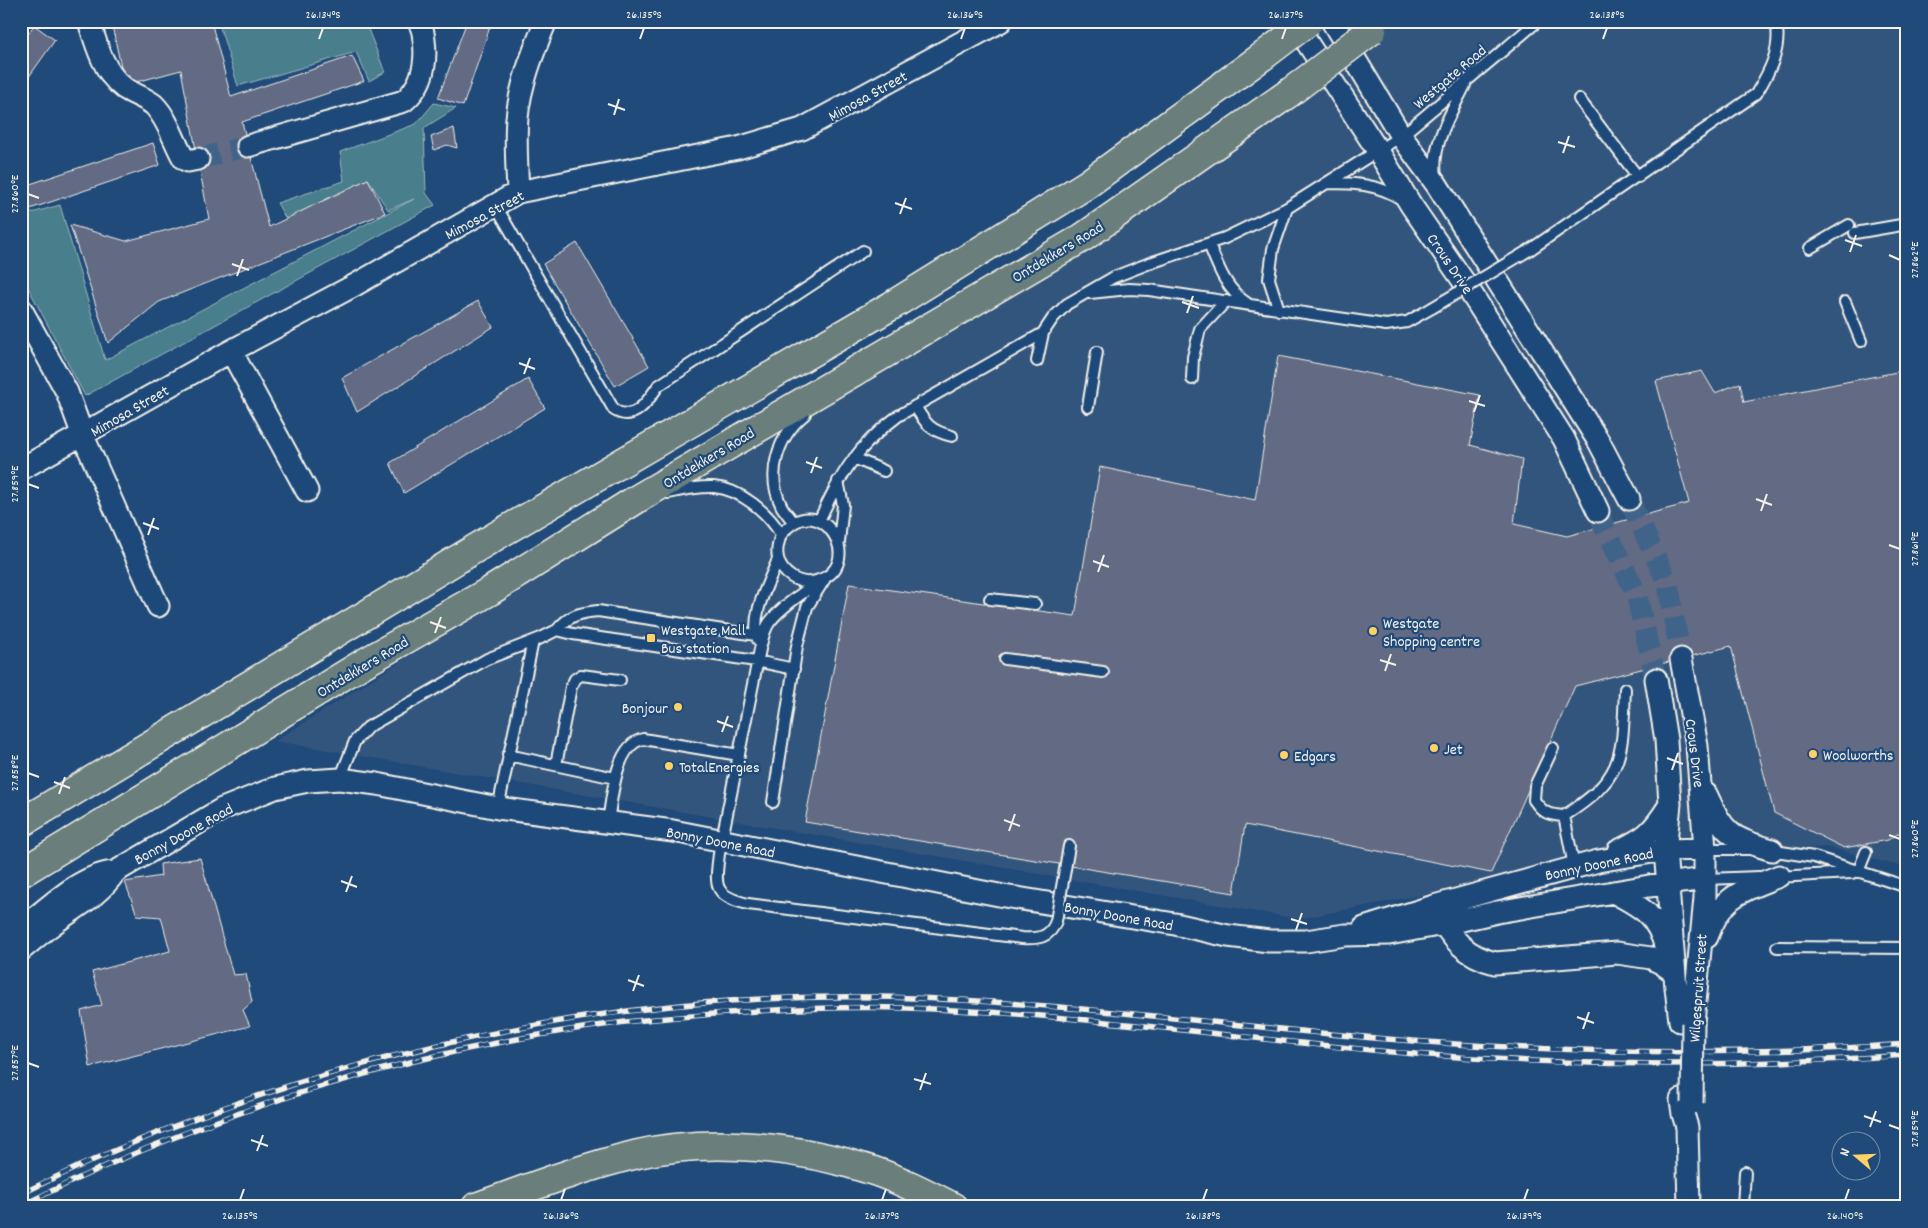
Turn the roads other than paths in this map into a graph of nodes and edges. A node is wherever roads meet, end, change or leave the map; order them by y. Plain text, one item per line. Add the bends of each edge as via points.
1 (89, 21) edge
2 (418, 21) edge
3 (546, 21) edge
4 (1001, 21) edge
5 (1294, 21) edge
6 (1309, 21) edge
7 (1332, 21) edge
8 (1538, 21) edge
9 (1776, 21) edge
10 (1377, 26) edge
11 (1468, 80) junction
12 (1579, 99) dead end
13 (1401, 136) junction
14 (248, 146) tunnel mouth
15 (1378, 151) junction
16 (198, 159) tunnel mouth
17 (1638, 177) junction
18 (1327, 183) junction
19 (1437, 185) junction
20 (518, 192) junction
21 (1411, 205) junction
22 (496, 206) junction
23 (1286, 208) junction
24 (1907, 224) edge
25 (1209, 244) junction
26 (1810, 248) dead end
27 (863, 251) dead end
28 (1084, 293) junction
29 (1226, 301) junction
30 (1846, 302) dead end
31 (1249, 305) junction
32 (21, 309) edge
33 (1279, 310) junction
34 (1043, 334) junction
35 (1861, 341) dead end
36 (231, 351) junction
37 (1097, 352) dead end
38 (1037, 361) dead end
39 (859, 368) junction
40 (1192, 380) dead end
41 (915, 406) junction
42 (1088, 407) dead end
43 (83, 436) junction
44 (952, 436) dead end
45 (854, 458) junction
46 (21, 469) edge
47 (884, 471) dead end
48 (838, 482) junction
49 (307, 491) dead end
50 (637, 499) junction
51 (1629, 499) tunnel mouth
52 (1598, 511) tunnel mouth
53 (819, 521) junction
54 (794, 523) junction
55 (781, 535) junction
56 (839, 544) junction
57 (778, 559) junction
58 (827, 576) junction
59 (816, 582) junction
60 (990, 600) dead end
61 (1035, 604) dead end
62 (158, 606) dead end
63 (557, 630) junction
64 (756, 635) junction
65 (532, 641) junction
66 (760, 649) junction
67 (1005, 659) dead end
68 (1681, 659) tunnel mouth
69 (756, 661) junction
70 (794, 669) junction
71 (1103, 672) dead end
72 (1656, 679) tunnel mouth
73 (620, 680) dead end
74 (1625, 689) dead end
75 (1553, 748) dead end
76 (508, 755) junction
77 (739, 755) junction
78 (556, 765) junction
79 (615, 778) junction
80 (340, 779) junction
81 (1700, 780) junction
82 (773, 802) dead end
83 (1670, 804) junction
84 (498, 808) junction
85 (1564, 816) junction
86 (608, 822) junction
87 (21, 823) edge
88 (721, 841) junction
89 (1069, 846) dead end
90 (1705, 849) junction
91 (1665, 850) junction
92 (1772, 850) junction
93 (1866, 852) dead end
94 (1598, 861) junction
95 (1574, 866) junction
96 (115, 872) junction
97 (1551, 872) junction
98 (1858, 872) junction
99 (21, 873) edge
100 (1779, 876) junction
101 (1706, 879) junction
102 (1668, 884) junction
103 (1907, 887) edge
104 (1613, 892) junction
105 (1555, 902) junction
106 (1434, 906) junction
107 (1444, 924) junction
108 (21, 929) edge
109 (1345, 935) junction
110 (1777, 947) dead end
111 (1907, 948) edge
112 (21, 950) edge
113 (1698, 960) junction
114 (1673, 979) junction
115 (1686, 1022) junction
116 (1745, 1172) dead end
117 (476, 1207) edge
118 (953, 1207) edge
119 (1689, 1207) edge
120 (1743, 1207) edge

1 - 16 street via 113,78 154,105 184,159
2 - 14 street via 422,26 426,55 423,72 412,94 404,101
3 - 20 street via 523,85 517,117
4 - 20 street, Mimosa Street via 802,129 738,148
5 - 15 street, Crous Drive
6 - 87 main road, bridge via 1086,186
7 - 13 street, Crous Drive
8 - 11 lane, Westgate Road
9 - 17 lane via 1777,49 1769,73 1756,94
10 - 39 main road, Ontdekkers Road, bridge via 1289,93 1082,238
11 - 13 lane, Westgate Road
11 - 19 lane via 1438,142 1434,158
12 - 17 lane
13 - 15 lane, Westgate Road
13 - 19 street, Crous Drive
15 - 18 lane, Westgate Road
15 - 21 street, Crous Drive
17 - 33 lane, bridge via 1531,249 1407,322 1386,325
18 - 21 lane via 1375,186
18 - 23 lane, Westgate Road
19 - 51 street, Crous Drive via 1598,442
20 - 22 street, Mimosa Street
21 - 52 street, Crous Drive via 1564,439
22 - 27 lane via 614,410 619,413 634,413 649,400 658,386
22 - 36 street, Mimosa Street
23 - 25 lane, Westgate Road
23 - 33 lane via 1274,244 1269,279
24 - 26 lane via 1852,229
25 - 28 lane, Westgate Road via 1114,277
25 - 31 lane via 1221,274 1235,294
28 - 29 lane via 1129,289
28 - 34 lane, Westgate Road via 1066,304
29 - 31 lane
29 - 40 lane via 1200,329 1192,357
30 - 35 lane
31 - 33 lane
32 - 43 street via 68,392
34 - 38 lane
34 - 41 lane
36 - 43 street, Mimosa Street
36 - 49 street
37 - 42 lane
39 - 50 main road, Ontdekkers Road
39 - 54 lane via 786,433 775,460 776,491
41 - 44 lane via 930,428
41 - 45 lane via 877,431
43 - 46 street, Mimosa Street
43 - 62 street
45 - 47 lane
45 - 48 lane
48 - 53 lane
48 - 56 lane via 843,505
50 - 55 lane via 715,487 749,502 776,526
50 - 99 main road, Ontdekkers Road
53 - 54 lane via 806,519
53 - 56 lane via 835,534
54 - 55 lane
55 - 57 lane
56 - 58 lane via 835,567
57 - 59 lane via 788,575 796,580
57 - 64 lane via 758,610
58 - 59 lane
58 - 70 lane via 807,607
59 - 66 lane via 783,607 768,624
60 - 61 lane
63 - 64 lane via 566,619 582,612 598,611
63 - 65 lane
63 - 69 lane
64 - 66 lane
65 - 76 lane
65 - 80 lane via 487,659 368,726 356,741
66 - 69 lane
67 - 71 lane
68 - 81 street, Crous Drive via 1698,746
69 - 70 lane
69 - 77 lane
70 - 82 lane
72 - 83 street, Crous Drive via 1666,740
73 - 78 lane via 581,675 575,679
74 - 85 lane via 1623,739 1617,764 1606,782 1588,800
75 - 85 lane via 1535,786 1534,800 1542,810
76 - 78 lane
76 - 84 lane
77 - 79 lane via 637,740 629,746
77 - 88 lane
78 - 79 lane
79 - 86 lane
80 - 84 street, Bonny Doone Road
80 - 96 street, Bonny Doone Road via 308,780 275,788 222,809
81 - 90 street, Crous Drive
81 - 92 street via 1717,819 1728,833
83 - 91 street, Crous Drive
83 - 94 street via 1650,833
84 - 86 street, Bonny Doone Road
85 - 95 lane
86 - 88 street, Bonny Doone Road
88 - 89 lane, bridge via 717,886 729,898 748,904 1036,939 1048,934 1056,921
88 - 109 street, Bonny Doone Road via 1228,936 1306,941
90 - 91 street, Bonny Doone Road
90 - 92 lane, Bonny Doone Road
90 - 101 street, Wilgespruit Street
91 - 94 street, Bonny Doone Road
91 - 102 street, Wilgespruit Street
92 - 98 lane, Bonny Doone Road via 1814,857
93 - 98 lane
94 - 95 street, Bonny Doone Road
95 - 97 street, Bonny Doone Road
96 - 108 street, Bonny Doone Road via 96,875 81,884
96 - 112 street, Bonny Doone Road via 87,900
97 - 105 street
97 - 106 street, Bonny Doone Road
98 - 100 lane, Bonny Doone Road
98 - 103 lane, Bonny Doone Road
100 - 101 lane, Bonny Doone Road
100 - 113 street via 1728,900 1713,921
101 - 102 street, Bonny Doone Road
101 - 113 street, Wilgespruit Street
102 - 104 street, Bonny Doone Road
102 - 114 street, Wilgespruit Street
104 - 105 street, Bonny Doone Road
104 - 114 street via 1654,920 1660,930
105 - 107 street, Bonny Doone Road
106 - 107 street
106 - 109 street, Bonny Doone Road
107 - 109 street, Bonny Doone Road via 1389,934
107 - 114 street via 1466,952 1478,959 1495,963 1617,953 1652,958
110 - 111 lane
113 - 115 street, Wilgespruit Street
114 - 115 street, Wilgespruit Street
115 - 119 street, Wilgespruit Street via 1687,1102 1683,1114 1687,1127
116 - 120 lane
117 - 118 main road via 630,1156 692,1146 780,1149 820,1157 874,1171

